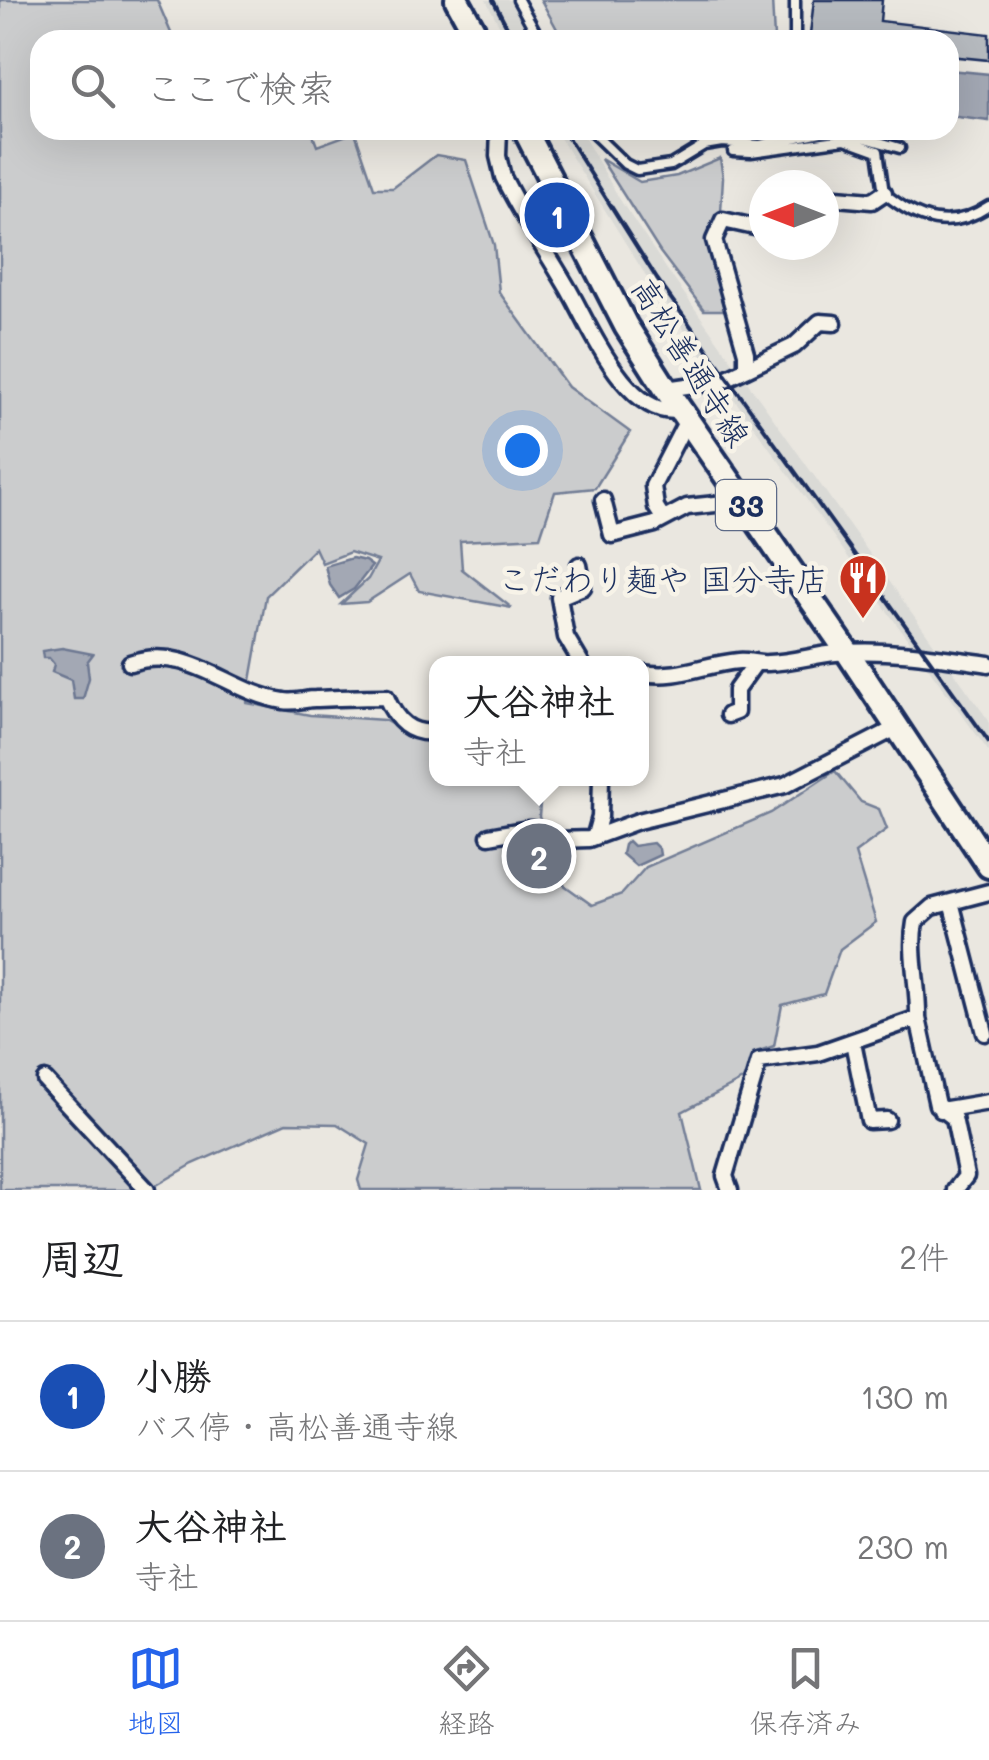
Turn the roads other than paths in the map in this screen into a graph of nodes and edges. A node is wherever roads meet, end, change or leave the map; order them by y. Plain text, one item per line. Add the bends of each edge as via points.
1 (457, 0) edge
2 (518, 0) edge
3 (795, 0) edge
4 (474, 30) edge
5 (534, 30) edge
6 (794, 30) edge
7 (498, 140) edge
8 (530, 140) edge
9 (600, 140) edge
10 (788, 140) edge
11 (838, 140) edge
12 (848, 140) edge
13 (872, 140) edge
14 (784, 141) joint
15 (824, 142) joint
16 (900, 148) dead end
17 (732, 152) dead end
18 (884, 193) junction
19 (839, 199) edge
20 (989, 206) edge
21 (749, 226) edge
22 (834, 323) dead end
23 (746, 368) junction
24 (666, 389) junction
25 (684, 415) junction
26 (602, 500) dead end
27 (744, 502) junction
28 (663, 518) junction
29 (579, 565) dead end
30 (848, 653) junction
31 (577, 656) edge
32 (130, 663) dead end
33 (754, 664) junction
34 (989, 664) edge
35 (649, 673) edge
36 (728, 715) dead end
37 (896, 728) junction
38 (429, 733) edge
39 (601, 786) edge
40 (595, 835) junction
41 (489, 836) dead end
42 (989, 866) edge
43 (989, 892) edge
44 (950, 902) junction
45 (984, 1007) edge
46 (918, 1018) junction
47 (985, 1032) dead end
48 (852, 1042) junction
49 (44, 1080) dead end
50 (989, 1102) edge
51 (941, 1110) junction
52 (887, 1120) dead end
53 (147, 1190) edge
54 (730, 1190) edge
55 (955, 1190) edge

1 - 4 main road
2 - 5 lane
3 - 6 lane
7 - 25 street via 503,177 614,370 645,400
8 - 24 main road, 高松善通寺線 / 33
9 - 14 lane via 637,170 671,165 704,145
10 - 14 lane
11 - 15 lane
12 - 18 lane via 878,150
13 - 16 lane
15 - 17 lane
18 - 19 street via 872,202
18 - 20 lane via 921,218 950,221
21 - 23 street via 723,220 714,240
22 - 23 street via 820,322 794,346
23 - 24 street via 721,381
24 - 25 main road, 高松善通寺線 / 33
25 - 27 main road, 高松善通寺線 / 33
25 - 28 street via 654,486
26 - 28 street via 612,535
27 - 28 street via 687,507
27 - 30 main road, 高松善通寺線 / 33
29 - 31 street via 583,587 559,597 566,637
30 - 33 street
30 - 34 street
30 - 37 main road, 高松善通寺線 / 33
32 - 38 street via 170,659 290,702 386,697 403,725
33 - 35 street
33 - 36 street via 736,690 736,712
37 - 40 street via 785,785
37 - 42 main road, 高松善通寺線 / 33
39 - 40 street
40 - 41 street via 558,840 528,828
43 - 44 street
44 - 45 street
44 - 46 street via 915,922
45 - 47 street
46 - 48 street
46 - 51 street
48 - 52 street via 869,1121
48 - 54 street via 759,1061 725,1176
49 - 53 street
50 - 51 street
51 - 55 street via 954,1118 966,1176

